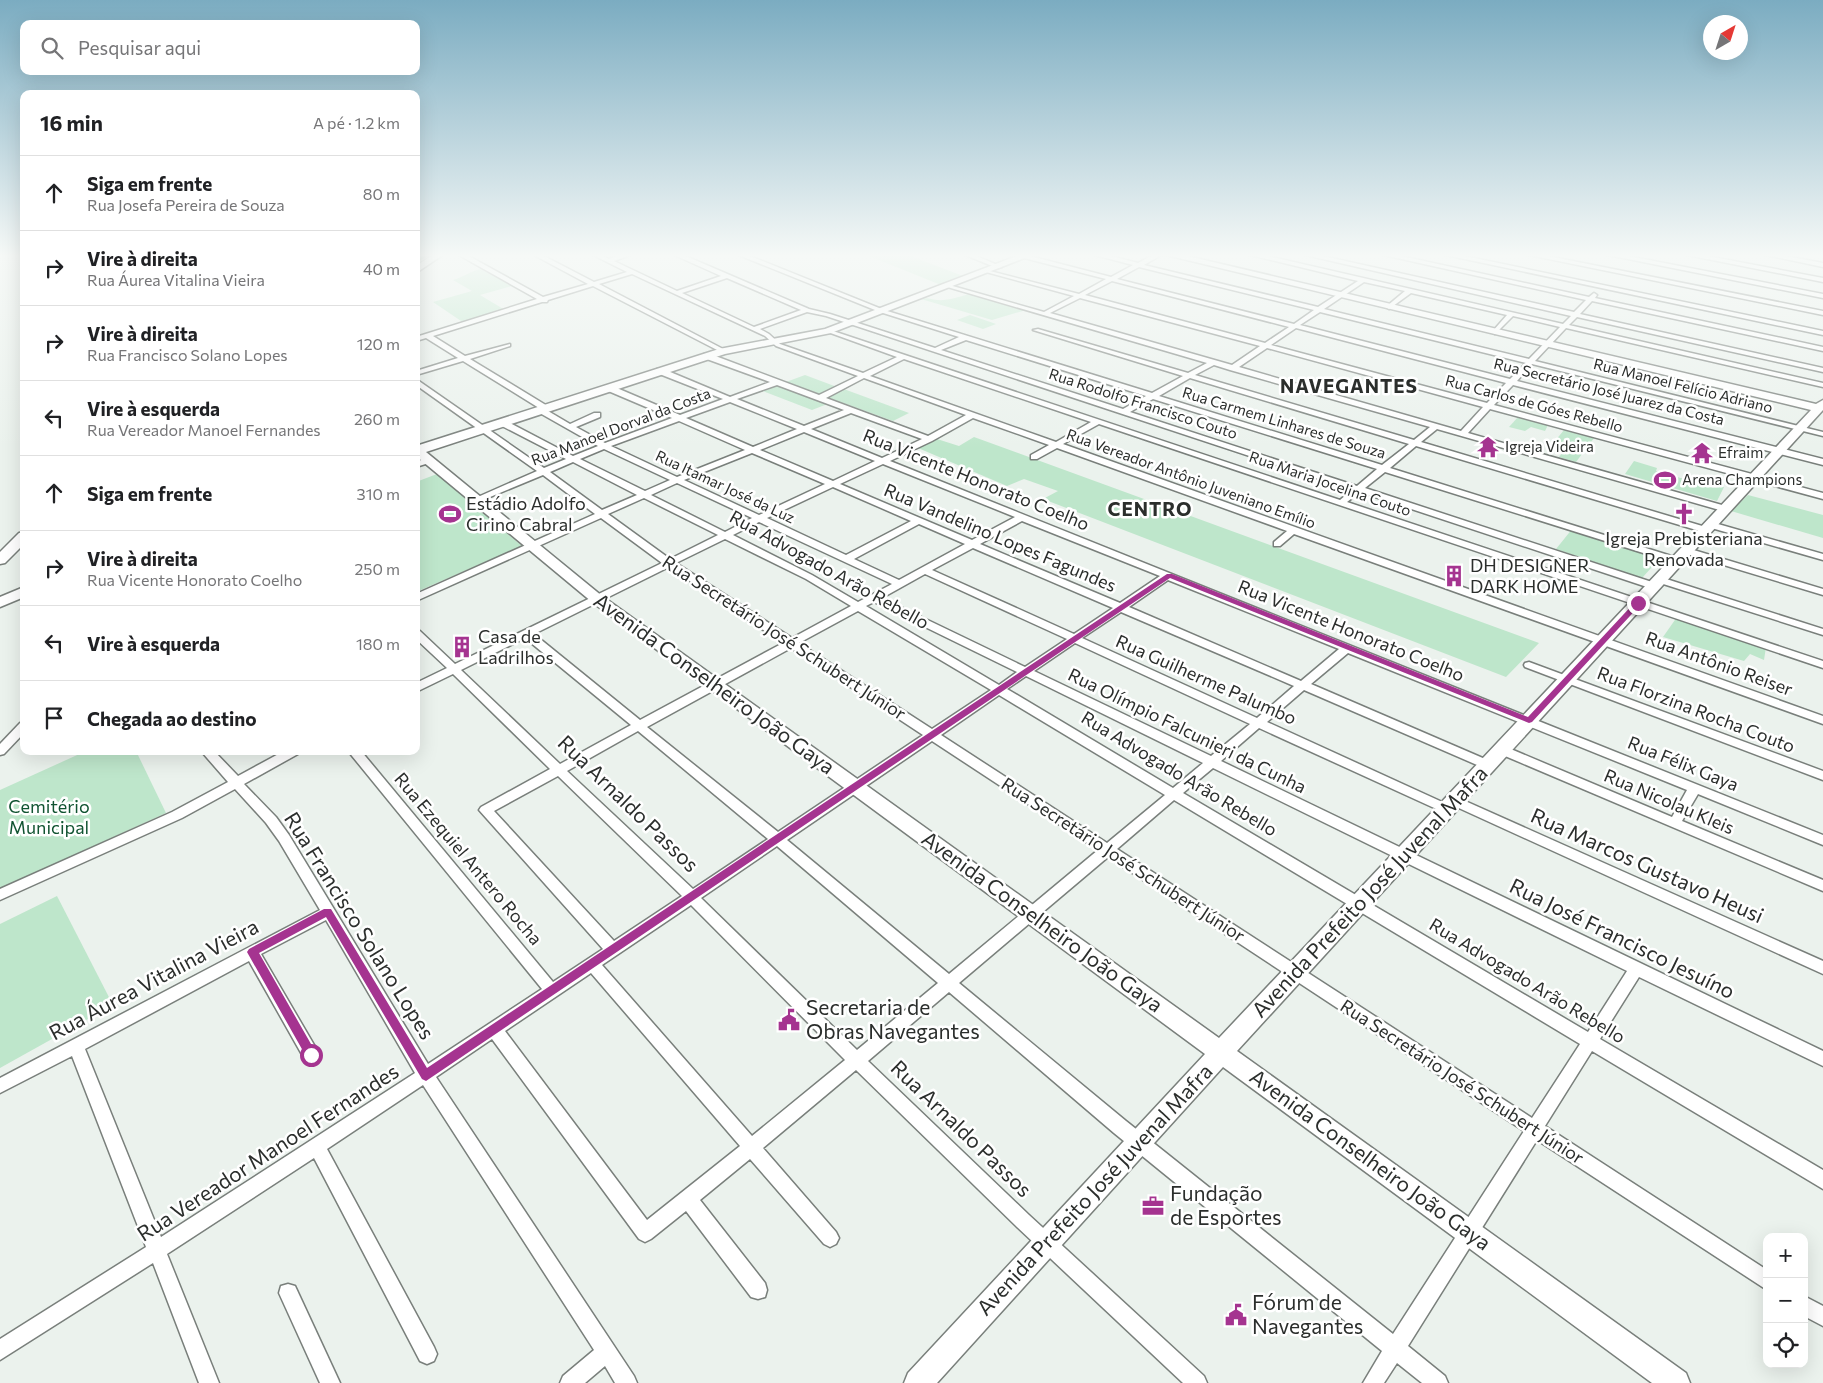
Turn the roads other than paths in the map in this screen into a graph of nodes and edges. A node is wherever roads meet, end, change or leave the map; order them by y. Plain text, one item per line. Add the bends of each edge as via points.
1 (486, 319) edge
2 (659, 319) edge
3 (731, 319) edge
4 (783, 319) edge
5 (838, 319) edge
6 (861, 319) edge
7 (906, 319) edge
8 (1060, 319) edge
9 (1164, 319) edge
10 (1266, 319) edge
11 (1306, 319) edge
12 (1353, 319) edge
13 (1438, 319) edge
14 (1508, 319) edge
15 (1532, 319) edge
16 (1571, 319) edge
17 (1591, 319) edge
18 (1681, 319) edge
19 (1754, 319) edge
20 (851, 322) junction
21 (1295, 326) junction
22 (1564, 326) junction
23 (754, 329) junction
24 (1036, 330) dead end
25 (828, 331) junction
26 (1495, 332) junction
27 (1823, 333) edge
28 (428, 336) junction
29 (966, 337) junction
30 (420, 338) edge
31 (772, 341) junction
32 (1547, 344) junction
33 (508, 345) dead end
34 (1266, 346) junction
35 (1823, 349) edge
36 (935, 350) junction
37 (723, 351) junction
38 (707, 356) junction
39 (904, 356) junction
40 (465, 358) junction
41 (1213, 362) junction
42 (1530, 362) junction
43 (1234, 368) junction
44 (1823, 370) edge
45 (660, 371) junction
46 (420, 372) edge
47 (863, 376) junction
48 (1189, 376) junction
49 (777, 382) junction
50 (1512, 382) junction
51 (420, 384) edge
52 (1823, 385) edge
53 (609, 388) junction
54 (1153, 396) junction
55 (819, 398) junction
56 (1080, 398) junction
57 (730, 399) junction
58 (1489, 406) junction
59 (1821, 407) edge
60 (1060, 409) junction
61 (543, 410) junction
62 (850, 410) junction
63 (1124, 412) junction
64 (972, 415) junction
65 (597, 416) dead end
66 (678, 419) junction
67 (1098, 422) junction
68 (503, 423) junction
69 (1436, 426) junction
70 (569, 427) junction
71 (487, 428) junction
72 (1800, 428) junction
73 (804, 429) junction
74 (1463, 433) junction
75 (1823, 434) edge
76 (928, 439) junction
77 (1415, 443) junction
78 (1055, 445) junction
79 (604, 446) junction
80 (420, 450) edge
81 (752, 450) junction
82 (1779, 450) junction
83 (420, 453) edge
84 (1034, 456) dead end
85 (573, 459) junction
86 (429, 460) junction
87 (884, 461) junction
88 (1823, 462) edge
89 (420, 464) edge
90 (1384, 468) junction
91 (542, 472) junction
92 (1754, 478) junction
93 (678, 480) junction
94 (832, 484) junction
95 (1358, 489) junction
96 (645, 495) junction
97 (1823, 496) edge
98 (475, 500) junction
99 (1340, 503) junction
100 (1726, 509) junction
101 (601, 514) junction
102 (1022, 517) junction
103 (760, 518) junction
104 (918, 521) junction
105 (1709, 527) junction
106 (1293, 530) junction
107 (727, 535) junction
108 (20, 540) edge
109 (972, 544) junction
110 (1276, 544) dead end
111 (532, 546) junction
112 (1682, 556) junction
113 (1823, 557) edge
114 (847, 559) junction
115 (0, 560) edge
116 (669, 563) junction
117 (924, 570) junction
118 (1169, 576) junction
119 (1657, 583) junction
120 (900, 584) junction
121 (1823, 592) edge
122 (20, 593) edge
123 (420, 596) edge
124 (874, 598) junction
125 (597, 599) junction
126 (0, 603) edge
127 (1638, 603) junction
128 (858, 606) junction
129 (1121, 608) junction
130 (1823, 632) edge
131 (527, 634) junction
132 (420, 637) edge
133 (1074, 639) junction
134 (1603, 641) junction
135 (791, 643) junction
136 (1348, 648) junction
137 (1823, 665) edge
138 (1529, 666) dead end
139 (454, 669) junction
140 (1025, 672) junction
141 (1567, 680) junction
142 (715, 684) junction
143 (1303, 685) junction
144 (420, 686) edge
145 (999, 690) junction
146 (1529, 720) junction
147 (1823, 720) edge
148 (1258, 723) junction
149 (639, 726) junction
150 (20, 730) edge
151 (931, 735) junction
152 (1502, 750) junction
153 (0, 751) edge
154 (211, 755) edge
155 (287, 755) edge
156 (357, 755) edge
157 (1211, 763) junction
158 (1488, 765) junction
159 (559, 770) junction
160 (1823, 776) edge
161 (236, 783) junction
162 (854, 786) junction
163 (1695, 788) junction
164 (1175, 794) junction
165 (1451, 805) junction
166 (1675, 823) junction
167 (777, 839) junction
168 (1823, 840) edge
169 (1109, 851) junction
170 (1403, 856) junction
171 (1823, 886) edge
172 (0, 896) edge
173 (692, 897) junction
174 (1359, 904) junction
175 (328, 912) junction
176 (1031, 915) junction
177 (613, 950) junction
178 (252, 952) junction
179 (592, 964) junction
180 (1823, 968) edge
181 (1636, 969) junction
182 (1295, 973) junction
183 (948, 983) junction
184 (552, 991) junction
185 (495, 1030) junction
186 (1590, 1041) junction
187 (76, 1046) junction
188 (1221, 1053) junction
189 (311, 1055) dead end
190 (1823, 1059) edge
191 (856, 1060) junction
192 (426, 1076) junction
193 (0, 1086) edge
194 (1534, 1129) junction
195 (1139, 1142) junction
196 (317, 1147) junction
197 (751, 1148) junction
198 (1823, 1180) edge
199 (688, 1199) junction
200 (1469, 1232) junction
201 (830, 1238) dead end
202 (1046, 1243) junction
203 (157, 1251) junction
204 (1764, 1278) edge
205 (758, 1290) dead end
206 (288, 1293) dead end
207 (1808, 1308) edge
208 (1823, 1317) edge
209 (1395, 1348) junction
210 (0, 1350) edge
211 (606, 1352) junction
212 (427, 1354) dead end
213 (927, 1380) edge
214 (209, 1383) edge
215 (330, 1383) edge
216 (570, 1383) edge
217 (627, 1383) edge
218 (1197, 1383) edge
219 (1373, 1383) edge
220 (1438, 1383) edge
221 (1676, 1383) edge

1 - 28 street
2 - 37 street
3 - 23 street, Rua Vereador Antônio Juveniano Emílio
4 - 23 street
5 - 20 street, Rua Rodolfo Francisco Couto
6 - 20 main road
7 - 29 street, Rua Carmem Linhares de Souza
8 - 41 street
9 - 34 street, Rua Carlos de Góes Rebello
10 - 21 street, Rua Secretário José Juarez da Costa
11 - 21 street
12 - 42 street, Rua Manoel Felício Adriano
13 - 26 main road
14 - 26 street
15 - 22 street
16 - 22 street
17 - 44 street
18 - 35 street
19 - 27 street
20 - 25 main road
20 - 36 street, Rua Rodolfo Francisco Couto
21 - 34 street
21 - 50 street, Rua Secretário José Juarez da Costa
22 - 32 street
22 - 52 street
23 - 31 street, Rua Vereador Antônio Juveniano Emílio
24 - 48 street
25 - 31 main road
25 - 39 street, Rua Maria Jocelina Couto
26 - 32 main road
28 - 30 street
28 - 40 street, Rua Itamar José da Luz
29 - 36 street
29 - 54 street, Rua Carmem Linhares de Souza
31 - 37 main road
31 - 47 street, Rua Vereador Antônio Juveniano Emílio
32 - 42 street
32 - 59 main road
33 - 40 street
34 - 43 street
34 - 58 street, Rua Carlos de Góes Rebello
36 - 56 street, Rua Rodolfo Francisco Couto
37 - 38 main road
38 - 45 main road
38 - 49 street
39 - 47 street
39 - 60 street, Rua Maria Jocelina Couto
40 - 46 street
40 - 61 street, Rua Itamar José da Luz
41 - 43 street
41 - 48 street
42 - 50 street
42 - 72 street, Rua Manoel Felício Adriano
43 - 69 street
45 - 53 main road
45 - 57 street, Rua Vicente Honorato Coelho
47 - 55 street
47 - 64 street, Rua Vereador Antônio Juveniano Emílio
48 - 54 street
48 - 77 street
49 - 55 street
49 - 57 street, Rua Manoel Dorval da Costa
50 - 58 street
50 - 82 street, Rua Secretário José Juarez da Costa
51 - 71 street, Rua Secretário José Schubert Júnior
53 - 61 main road
53 - 66 street, Rua Vandelino Lopes Fagundes
54 - 63 street
54 - 90 street, Rua Carmem Linhares de Souza
55 - 62 street
56 - 60 street
56 - 63 street, Rua Rodolfo Francisco Couto
57 - 66 street, Rua Manoel Dorval da Costa
57 - 73 street, Rua Vicente Honorato Coelho
58 - 74 street
58 - 92 street, Rua Carlos de Góes Rebello
59 - 72 main road, Avenida Prefeito José Juvenal Mafra
60 - 67 street, Rua Maria Jocelina Couto
61 - 68 main road
61 - 70 street, Rua Itamar José da Luz
62 - 73 street
62 - 76 street
63 - 95 street, Rua Rodolfo Francisco Couto
64 - 76 street
64 - 78 street, Rua Vereador Antônio Juveniano Emílio
65 - 70 street
66 - 79 street, Rua Manoel Dorval da Costa
66 - 81 street, Rua Vandelino Lopes Fagundes
67 - 78 street
67 - 99 street, Rua Maria Jocelina Couto
68 - 71 main road
68 - 85 street, Rua Advogado Arão Rebello
69 - 74 street
69 - 77 street
70 - 79 street, Rua Itamar José da Luz
71 - 80 main road
71 - 91 street, Rua Secretário José Schubert Júnior
72 - 75 street, Rua Manoel Felício Adriano
72 - 82 main road, Avenida Prefeito José Juvenal Mafra
73 - 81 street
73 - 87 street, Rua Vicente Honorato Coelho
74 - 100 street
76 - 87 street
77 - 90 street
77 - 105 street
78 - 84 street
78 - 106 street, Rua Vereador Antônio Juveniano Emílio
79 - 85 street, Rua Manoel Dorval da Costa
79 - 93 street, Rua Itamar José da Luz
81 - 93 street
81 - 94 street, Rua Vandelino Lopes Fagundes
82 - 88 street, Rua Secretário José Juarez da Costa
82 - 92 main road, Avenida Prefeito José Juvenal Mafra
83 - 86 main road, Avenida Conselheiro João Gaya
85 - 91 street, Rua Manoel Dorval da Costa
85 - 96 street, Rua Advogado Arão Rebello
86 - 89 street
86 - 98 main road, Avenida Conselheiro João Gaya
87 - 94 street
87 - 102 street, Rua Vicente Honorato Coelho
90 - 95 street
90 - 112 street, Rua Carmem Linhares de Souza
91 - 98 street, Rua Manoel Dorval da Costa
91 - 101 street, Rua Secretário José Schubert Júnior
92 - 97 street, Rua Carlos de Góes Rebello
92 - 100 main road, Avenida Prefeito José Juvenal Mafra
93 - 96 street
93 - 103 street, Rua Itamar José da Luz
94 - 103 street
94 - 104 street, Rua Vandelino Lopes Fagundes
95 - 99 street
95 - 119 street, Rua Rodolfo Francisco Couto
96 - 101 street
96 - 107 street, Rua Advogado Arão Rebello
98 - 111 main road, Avenida Conselheiro João Gaya
99 - 127 street, Rua Maria Jocelina Couto
100 - 105 main road, Avenida Prefeito José Juvenal Mafra
101 - 111 street
101 - 116 street, Rua Secretário José Schubert Júnior
102 - 109 street
102 - 118 street, Rua Vicente Honorato Coelho
103 - 107 street
103 - 114 street, Rua Itamar José da Luz
104 - 109 street, Rua Vandelino Lopes Fagundes
104 - 114 street
105 - 112 main road, Avenida Prefeito José Juvenal Mafra
105 - 113 street
106 - 110 street
106 - 134 street, Rua Vereador Antônio Juveniano Emílio
107 - 116 street
107 - 128 street, Rua Advogado Arão Rebello
108 - 115 main road
109 - 117 street
109 - 129 street, Rua Vandelino Lopes Fagundes
111 - 123 street
111 - 125 main road, Avenida Conselheiro João Gaya
112 - 119 main road, Avenida Prefeito José Juvenal Mafra
112 - 121 street, Rua Carmem Linhares de Souza
114 - 120 street, Rua Itamar José da Luz
116 - 125 street
116 - 135 street, Rua Secretário José Schubert Júnior
117 - 120 street
117 - 133 street, Rua Guilherme Palumbo
118 - 129 street, Rua Vereador Manoel Fernandes
118 - 136 street, Rua Vicente Honorato Coelho
119 - 127 main road, Avenida Prefeito José Juvenal Mafra
119 - 130 street, Rua Rodolfo Francisco Couto
120 - 124 street
122 - 126 main road
124 - 128 street
124 - 140 street, Rua Olímpio Falcunieri da Cunha
125 - 131 street
125 - 142 main road, Avenida Conselheiro João Gaya
127 - 134 main road, Avenida Prefeito José Juvenal Mafra
127 - 137 street, Rua Maria Jocelina Couto
128 - 135 street
128 - 145 street, Rua Advogado Arão Rebello
129 - 133 street, Rua Vereador Manoel Fernandes
129 - 143 street, Rua Vandelino Lopes Fagundes
131 - 139 street
131 - 149 street
132 - 139 street, Rua Arnaldo Passos
133 - 140 street, Rua Vereador Manoel Fernandes
133 - 148 street, Rua Guilherme Palumbo
134 - 141 main road, Avenida Prefeito José Juvenal Mafra
134 - 147 street, Rua Antônio Reiser
135 - 142 street
135 - 151 street, Rua Secretário José Schubert Júnior
136 - 143 street
136 - 146 street, Rua Vicente Honorato Coelho
138 - 141 street, Rua Florzina Rocha Couto
139 - 144 street
139 - 159 street, Rua Arnaldo Passos
140 - 145 street, Rua Vereador Manoel Fernandes
140 - 157 street, Rua Olímpio Falcunieri da Cunha
141 - 146 main road, Avenida Prefeito José Juvenal Mafra
141 - 160 street, Rua Florzina Rocha Couto
142 - 149 street
142 - 162 main road, Avenida Conselheiro João Gaya
143 - 148 street
143 - 158 street, Rua Vandelino Lopes Fagundes
145 - 151 street, Rua Vereador Manoel Fernandes
145 - 164 street, Rua Advogado Arão Rebello
146 - 152 main road, Avenida Prefeito José Juvenal Mafra
146 - 163 street, Rua Félix Gaya
148 - 157 street
148 - 165 street, Rua Guilherme Palumbo
149 - 159 street
149 - 167 street
150 - 153 street
151 - 162 street, Rua Vereador Manoel Fernandes
151 - 169 street, Rua Secretário José Schubert Júnior
152 - 158 main road, Avenida Prefeito José Juvenal Mafra
152 - 166 street, Rua Nicolau Kleis
154 - 161 street, Rua Francisco Solano Lopes
155 - 161 street
156 - 184 street, Rua Ezequiel Antero Rocha
157 - 164 street
157 - 170 street, Rua Olímpio Falcunieri da Cunha
158 - 165 main road, Avenida Prefeito José Juvenal Mafra
159 - 173 street, Rua Arnaldo Passos
159 - 177 street via 485,810
161 - 172 street via 142,832
161 - 175 street, Rua Francisco Solano Lopes via 284,838
162 - 167 street, Rua Vereador Manoel Fernandes
162 - 176 main road, Avenida Conselheiro João Gaya
163 - 166 street
163 - 168 street, Rua Félix Gaya
164 - 169 street
164 - 174 street, Rua Advogado Arão Rebello
165 - 170 main road, Avenida Prefeito José Juvenal Mafra
165 - 180 street, Rua Marcos Gustavo Heusi
166 - 171 street, Rua Nicolau Kleis
167 - 173 street, Rua Vereador Manoel Fernandes
167 - 183 street
169 - 176 street
169 - 182 street, Rua Secretário José Schubert Júnior
170 - 174 main road, Avenida Prefeito José Juvenal Mafra
170 - 181 street, Rua José Francisco Jesuíno
173 - 177 street, Rua Vereador Manoel Fernandes
173 - 191 street, Rua Arnaldo Passos
174 - 182 main road, Avenida Prefeito José Juvenal Mafra
174 - 186 street, Rua Advogado Arão Rebello
175 - 178 street, Rua Áurea Vitalina Vieira
175 - 192 street, Rua Francisco Solano Lopes
176 - 183 street
176 - 188 main road, Avenida Conselheiro João Gaya
177 - 179 street, Rua Vereador Manoel Fernandes
178 - 187 street, Rua Áurea Vitalina Vieira
178 - 189 street
179 - 184 street, Rua Vereador Manoel Fernandes
179 - 197 street
181 - 186 street
181 - 190 street, Rua José Francisco Jesuíno
182 - 188 main road, Avenida Prefeito José Juvenal Mafra
182 - 194 street, Rua Secretário José Schubert Júnior
183 - 191 street
183 - 195 street
184 - 185 street, Rua Vereador Manoel Fernandes
185 - 192 street, Rua Vereador Manoel Fernandes
185 - 199 street via 645,1233
186 - 194 street
186 - 198 street, Rua Advogado Arão Rebello
187 - 193 street, Rua Áurea Vitalina Vieira
187 - 203 street
188 - 195 main road, Avenida Prefeito José Juvenal Mafra
188 - 200 main road, Avenida Conselheiro João Gaya
191 - 197 street
191 - 202 street, Rua Arnaldo Passos
192 - 196 street, Rua Vereador Manoel Fernandes
192 - 211 street, Rua Francisco Solano Lopes
194 - 200 street
194 - 204 street, Rua Secretário José Schubert Júnior
195 - 202 main road, Avenida Prefeito José Juvenal Mafra
195 - 209 street
196 - 203 street, Rua Vereador Manoel Fernandes
196 - 212 street
197 - 199 street
197 - 201 street
199 - 205 street
200 - 209 street
200 - 221 main road, Avenida Conselheiro João Gaya
202 - 213 main road, Avenida Prefeito José Juvenal Mafra
202 - 218 street, Rua Arnaldo Passos
203 - 210 street, Rua Vereador Manoel Fernandes
203 - 214 street
206 - 215 street
207 - 208 street
209 - 219 street
209 - 220 street
211 - 216 street
211 - 217 street, Rua Francisco Solano Lopes

